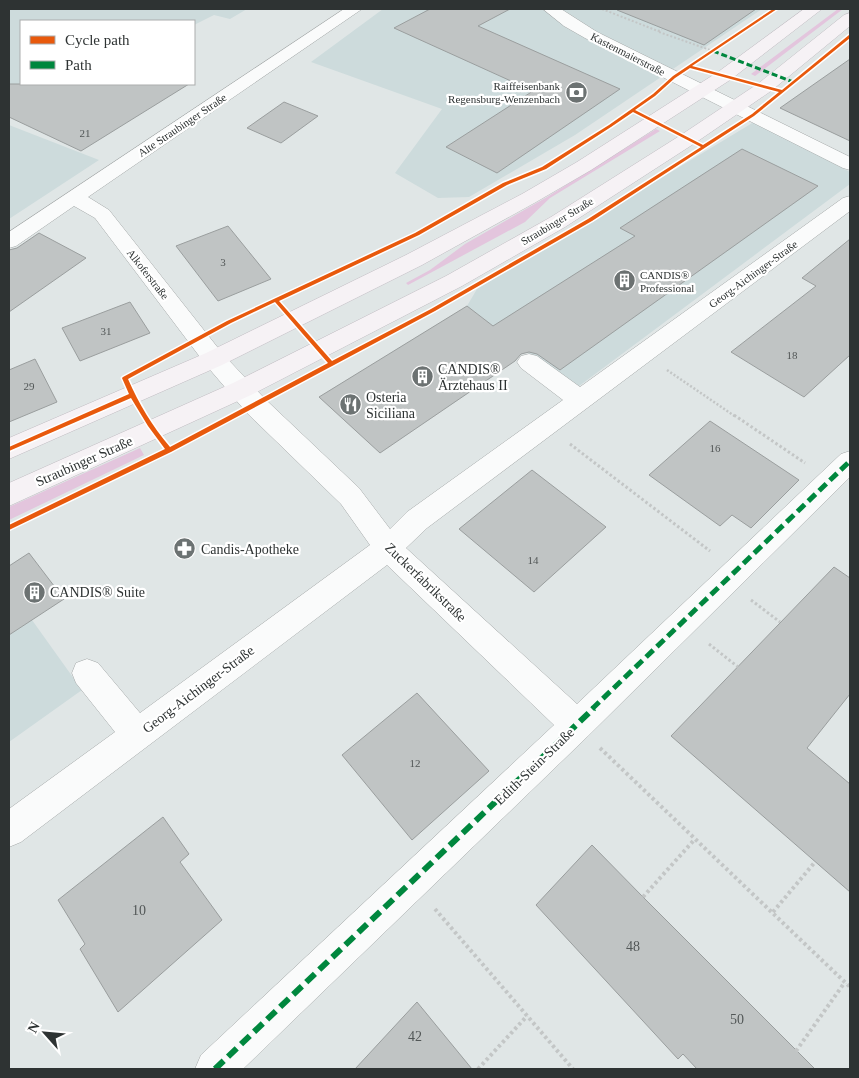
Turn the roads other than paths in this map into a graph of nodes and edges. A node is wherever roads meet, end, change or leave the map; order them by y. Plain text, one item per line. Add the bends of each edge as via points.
1 (354, 9) edge
2 (551, 9) edge
3 (814, 9) edge
4 (850, 18) edge
5 (702, 91) junction
6 (735, 107) junction
7 (850, 164) edge
8 (74, 198) junction
9 (850, 202) edge
10 (9, 241) edge
11 (214, 359) junction
12 (529, 362) dead end
13 (242, 389) junction
14 (579, 400) junction
15 (9, 449) edge
16 (840, 471) edge
17 (9, 495) edge
18 (388, 548) junction
19 (87, 672) dead end
20 (577, 725) junction
21 (137, 734) junction
22 (9, 830) edge
23 (215, 1069) edge

1 - 8 street, Alte Straubinger Straße
2 - 5 street, Kastenmaierstraße via 591,35
3 - 5 main road
4 - 6 main road, Straubinger Straße via 765,87
5 - 6 street, Kastenmaierstraße
5 - 11 main road via 529,198 414,260
6 - 7 street, Kastenmaierstraße
6 - 13 main road, Straubinger Straße via 558,222 454,281
8 - 10 street, Alte Straubinger Straße
8 - 11 street, Alkoferstraße via 102,214
9 - 14 street, Georg-Aichinger-Straße
11 - 13 street
11 - 15 main road
12 - 14 street
13 - 17 main road, Straubinger Straße
13 - 18 street, Zuckerfabrikstraße via 350,496
14 - 18 street, Georg-Aichinger-Straße via 417,520
16 - 20 street, Edith-Stein-Straße
18 - 20 street, Zuckerfabrikstraße
18 - 21 street, Georg-Aichinger-Straße
19 - 21 street
20 - 23 street, Edith-Stein-Straße
21 - 22 street, Georg-Aichinger-Straße

